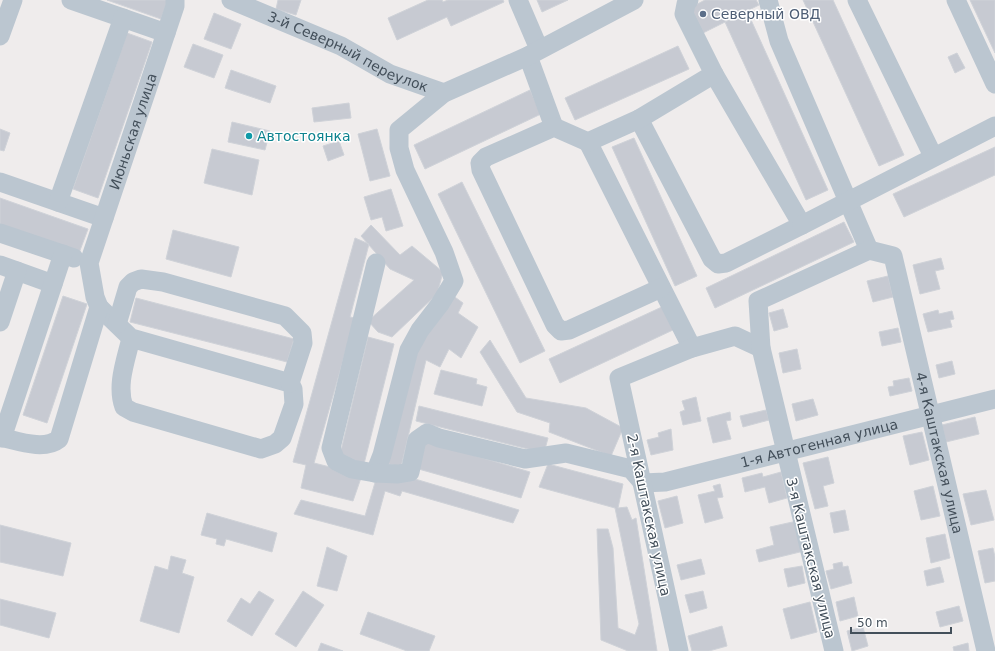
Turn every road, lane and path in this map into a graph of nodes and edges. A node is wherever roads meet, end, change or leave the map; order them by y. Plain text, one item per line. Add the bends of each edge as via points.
1 (13, 0) edge
2 (71, 0) edge
3 (176, 0) edge
4 (231, 0) edge
5 (518, 0) edge
6 (634, 0) edge
7 (689, 0) edge
8 (768, 0) edge
9 (857, 0) edge
10 (956, 0) edge
11 (123, 18) junction
12 (166, 33) junction
13 (0, 36) edge
14 (534, 52) junction
15 (714, 74) junction
16 (995, 84) edge
17 (444, 93) junction
18 (638, 119) junction
19 (995, 126) edge
20 (554, 127) junction
21 (588, 142) junction
22 (933, 156) junction
23 (0, 182) edge
24 (58, 202) junction
25 (848, 202) junction
26 (104, 218) junction
27 (802, 225) junction
28 (0, 233) edge
29 (869, 250) junction
30 (63, 254) junction
31 (89, 263) junction
32 (376, 263) dead end
33 (8, 268) edge
34 (53, 284) junction
35 (661, 288) junction
36 (99, 307) junction
37 (0, 322) edge
38 (117, 324) junction
39 (131, 338) junction
40 (692, 348) junction
41 (761, 348) junction
42 (290, 383) junction
43 (995, 399) edge
44 (932, 415) junction
45 (1, 438) edge
46 (785, 451) junction
47 (375, 473) junction
48 (643, 483) junction
49 (679, 651) edge
50 (834, 651) edge
51 (986, 651) edge

1 - 13 street
2 - 11 street
3 - 12 street, Июньская улица
4 - 17 street, 3-й Северный переулок via 341,46 390,74
5 - 14 street
6 - 14 street
7 - 15 street via 684,14
8 - 25 street via 780,41
9 - 22 street
10 - 16 street
11 - 12 street
11 - 24 street
12 - 26 street, Июньская улица
14 - 17 street
14 - 20 street
15 - 18 street
15 - 27 street
17 - 47 street via 399,130 399,148 454,281 409,350
18 - 21 street
18 - 27 street via 712,259 718,264 726,263
19 - 22 street
20 - 21 street
20 - 35 street via 486,157 480,163 481,170 556,326 561,330 569,330
21 - 35 street
22 - 25 street
23 - 24 street
24 - 26 street
25 - 27 street
25 - 29 street
26 - 31 street, Июньская улица
28 - 30 street
29 - 41 street, 3-я Каштакская улица via 758,301
29 - 44 street, 4-я Каштакская улица via 893,256
30 - 31 street
30 - 34 street
31 - 36 street
32 - 47 street via 331,448 336,461 352,469
33 - 34 street
33 - 37 street
34 - 45 street
35 - 40 street
36 - 38 street
36 - 45 street via 59,439 53,444 42,445
38 - 39 street
38 - 42 street via 128,287 141,279 163,282 285,316 302,333 303,343
39 - 42 street
39 - 42 street via 122,379 121,398 124,407 133,412 260,448 275,444 282,438 294,404
40 - 41 street via 735,336
40 - 48 street, 2-я Каштакская улица via 619,378
41 - 46 street, 3-я Каштакская улица
43 - 44 street, 1-я Автогенная улица
44 - 46 street, 1-я Автогенная улица
44 - 51 street, 4-я Каштакская улица
46 - 48 street, 1-я Автогенная улица via 665,482
46 - 50 street, 3-я Каштакская улица
47 - 48 street via 410,472 417,440 427,433 525,459 566,453 631,469
48 - 49 street, 2-я Каштакская улица

